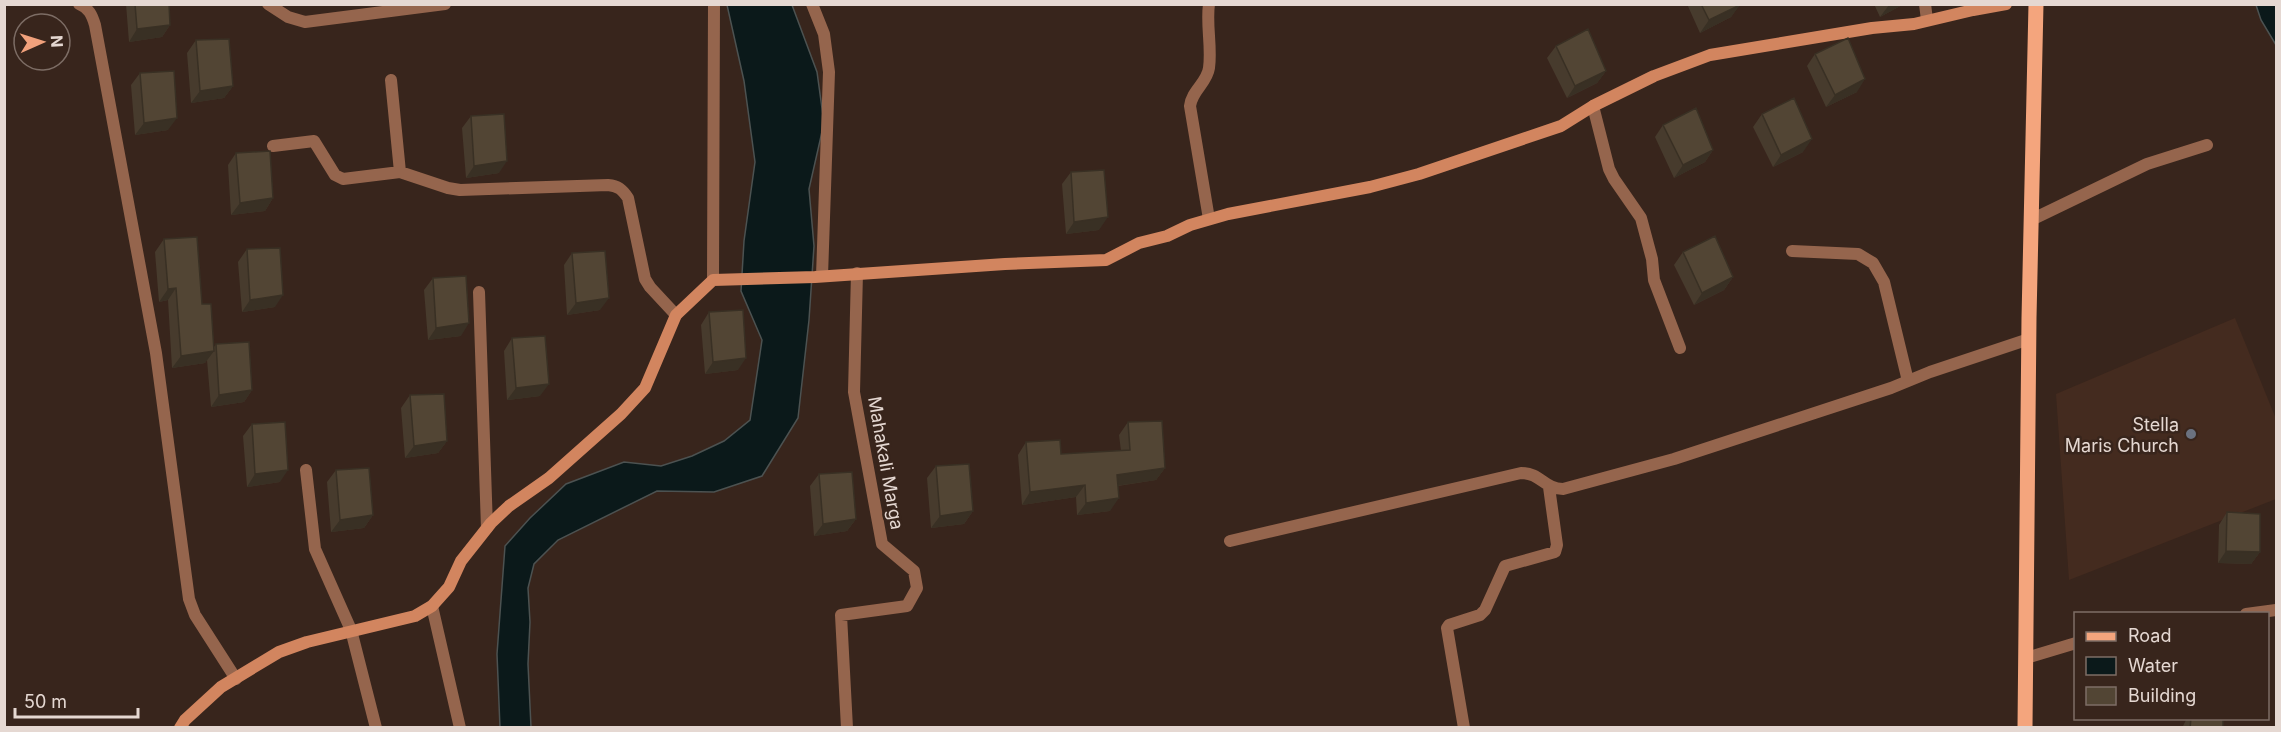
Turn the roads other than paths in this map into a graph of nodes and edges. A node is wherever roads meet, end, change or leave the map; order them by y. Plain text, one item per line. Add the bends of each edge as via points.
1 (79, 4) edge
2 (268, 4) edge
3 (446, 4) edge
4 (714, 4) edge
5 (812, 4) edge
6 (1209, 4) edge
7 (1924, 4) edge
8 (2006, 4) edge
9 (2036, 4) edge
10 (1927, 20) junction
11 (391, 80) dead end
12 (1593, 106) junction
13 (2207, 145) dead end
14 (273, 146) dead end
15 (400, 172) junction
16 (1209, 219) junction
17 (2033, 219) junction
18 (1792, 251) dead end
19 (857, 273) junction
20 (819, 276) junction
21 (713, 280) junction
22 (478, 292) dead end
23 (676, 315) junction
24 (2029, 339) junction
25 (1680, 348) dead end
26 (1908, 381) junction
27 (306, 470) dead end
28 (1549, 486) junction
29 (487, 528) junction
30 (1230, 541) dead end
31 (432, 606) junction
32 (2277, 610) edge
33 (2262, 612) edge
34 (351, 630) junction
35 (2074, 644) edge
36 (2026, 658) junction
37 (236, 680) junction
38 (180, 728) edge
39 (376, 728) edge
40 (460, 728) edge
41 (847, 728) edge
42 (1464, 728) edge
43 (2025, 728) edge

1 - 37 street via 88,9 95,25 154,341 189,599
2 - 3 street via 305,22
4 - 21 street
5 - 20 street via 824,34 829,72
6 - 16 street via 1208,77 1194,93 1190,106
7 - 10 street
8 - 10 main road
9 - 17 main road
10 - 12 main road via 1710,55 1654,76
11 - 15 street
12 - 16 main road via 1562,126 1419,174
12 - 25 street via 1614,179 1641,218 1654,280
13 - 17 street via 2147,164
14 - 15 street via 314,141 339,178
15 - 23 street via 460,190 617,186 627,198 645,279
16 - 19 main road via 1139,243 1106,260
17 - 24 main road
18 - 26 street via 1858,254 1873,263 1884,282
19 - 20 main road
19 - 41 street, Mahakali Marga via 854,392 882,544 914,571 917,588 907,606 841,615
20 - 21 main road
21 - 23 main road
22 - 29 street
23 - 29 main road via 645,388 549,478 509,506
24 - 26 street
24 - 36 main road
26 - 28 street via 1674,459 1563,489
27 - 34 street via 315,549
28 - 30 street via 1537,476 1521,473
28 - 42 street via 1555,552 1505,566 1485,610 1447,628
29 - 31 main road
31 - 34 main road via 415,616
31 - 40 street
32 - 33 street
34 - 37 main road via 279,652
34 - 39 street
35 - 36 street
36 - 43 main road
37 - 38 main road via 221,687

